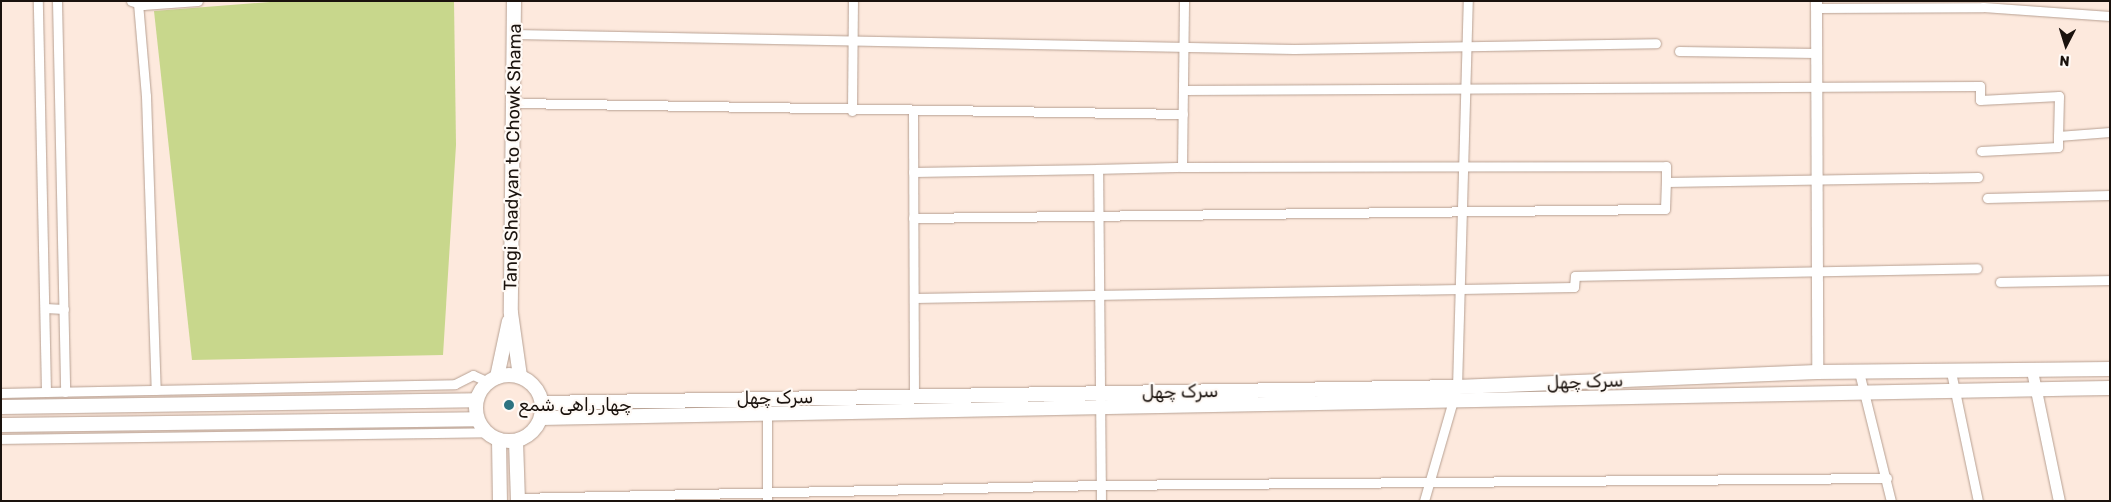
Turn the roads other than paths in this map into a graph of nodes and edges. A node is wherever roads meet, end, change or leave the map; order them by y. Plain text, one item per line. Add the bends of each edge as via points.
1 (38, 1) edge
2 (57, 1) edge
3 (198, 1) edge
4 (514, 1) edge
5 (853, 1) edge
6 (1184, 1) edge
7 (1468, 1) edge
8 (134, 2) edge
9 (1816, 5) edge
10 (2110, 16) edge
11 (514, 34) junction
12 (852, 41) junction
13 (1656, 43) dead end
14 (1468, 44) junction
15 (1183, 46) junction
16 (1679, 51) dead end
17 (1816, 54) junction
18 (1467, 86) junction
19 (1816, 89) junction
20 (1183, 90) junction
21 (514, 104) junction
22 (852, 111) junction
23 (913, 112) junction
24 (1183, 114) junction
25 (2110, 132) edge
26 (2058, 136) junction
27 (1981, 151) dead end
28 (1465, 166) junction
29 (1182, 167) junction
30 (1098, 168) junction
31 (913, 172) junction
32 (1978, 177) dead end
33 (1816, 181) junction
34 (1666, 182) junction
35 (2110, 195) edge
36 (1987, 198) dead end
37 (1464, 212) junction
38 (1098, 216) junction
39 (913, 218) junction
40 (1977, 268) dead end
41 (1817, 270) junction
42 (2110, 280) edge
43 (2000, 282) dead end
44 (1462, 289) junction
45 (1098, 293) junction
46 (914, 298) junction
47 (45, 308) junction
48 (64, 309) junction
49 (511, 313) junction
50 (2110, 369) edge
51 (2032, 371) junction
52 (1817, 372) junction
53 (1859, 372) junction
54 (1951, 372) junction
55 (520, 376) junction
56 (492, 379) junction
57 (1457, 387) junction
58 (2110, 388) edge
59 (156, 390) junction
60 (2036, 391) junction
61 (46, 392) junction
62 (1955, 392) junction
63 (1, 393) edge
64 (1099, 394) junction
65 (1864, 394) junction
66 (914, 396) junction
67 (71, 397) junction
68 (768, 398) junction
69 (476, 400) junction
70 (1456, 401) junction
71 (542, 403) junction
72 (1, 407) edge
73 (1099, 408) junction
74 (767, 414) junction
75 (541, 418) junction
76 (477, 419) junction
77 (74, 424) junction
78 (1, 425) edge
79 (486, 432) junction
80 (1, 439) edge
81 (499, 440) junction
82 (516, 441) junction
83 (1887, 478) junction
84 (1428, 484) junction
85 (1101, 485) junction
86 (767, 498) edge
87 (518, 499) edge
88 (2056, 500) edge
89 (500, 501) edge
90 (1101, 501) edge
91 (1424, 501) edge
92 (1891, 501) edge
93 (1978, 501) edge

1 - 47 street
2 - 48 street
3 - 8 street
4 - 11 main road, Tangi Shadyan to Chowk Shama
5 - 12 street
6 - 15 street
7 - 14 street
8 - 59 street via 146,96
9 - 10 street via 1984,7
9 - 17 street
11 - 12 street
11 - 21 main road, Tangi Shadyan to Chowk Shama
12 - 15 street
12 - 22 street
13 - 14 street
14 - 15 street via 1294,49
14 - 18 street
15 - 20 street
16 - 17 street
17 - 19 street
18 - 19 street
18 - 20 street
18 - 28 street
19 - 26 street via 1980,86 1980,100 2059,96
19 - 33 street
20 - 24 street
21 - 22 street
21 - 49 main road, Tangi Shadyan to Chowk Shama
22 - 23 street
23 - 24 street
23 - 31 street
24 - 29 street
25 - 26 street
26 - 27 street via 2058,147
28 - 29 street
28 - 34 street via 1666,166
28 - 37 street
29 - 30 street
30 - 31 street
30 - 38 street
31 - 39 street
32 - 33 street
33 - 34 street
33 - 41 street
34 - 37 street via 1665,209
35 - 36 street
37 - 38 street
37 - 44 street
38 - 39 street
38 - 45 street
39 - 46 street
40 - 41 street
41 - 44 street via 1575,276 1574,287
41 - 52 street
42 - 43 street
44 - 45 street
44 - 57 street
45 - 46 street
45 - 64 street
46 - 66 street
47 - 48 street
47 - 61 street
48 - 67 street
49 - 55 main road
49 - 56 main road
50 - 51 main road, سرک چهل
51 - 54 main road, سرک چهل
51 - 60 street
52 - 53 main road, سرک چهل
52 - 57 main road, سرک چهل
53 - 54 main road, سرک چهل
53 - 65 street
54 - 62 street
55 - 56 main road
55 - 71 main road via 535,386
56 - 59 street via 473,375 455,384
56 - 69 main road
57 - 64 main road, سرک چهل
57 - 70 street
58 - 60 main road
59 - 67 street
60 - 62 main road
60 - 88 street
61 - 63 street
61 - 67 street
62 - 65 main road
62 - 93 street
64 - 66 main road, سرک چهل
64 - 73 street
65 - 70 main road
65 - 83 street
66 - 68 main road, سرک چهل
67 - 69 main road
67 - 72 main road
67 - 77 main road
68 - 71 main road, سرک چهل
68 - 74 street
69 - 76 main road
70 - 73 main road
70 - 84 street
71 - 75 main road
73 - 74 main road
73 - 85 street
74 - 75 main road
74 - 86 street
75 - 82 main road via 528,436
76 - 77 main road
76 - 79 main road
77 - 78 main road
79 - 80 street
79 - 81 main road
81 - 82 main road
81 - 89 main road
82 - 87 main road
83 - 84 street
83 - 92 street
84 - 85 street
84 - 91 street
85 - 86 street
85 - 90 street
86 - 87 street

